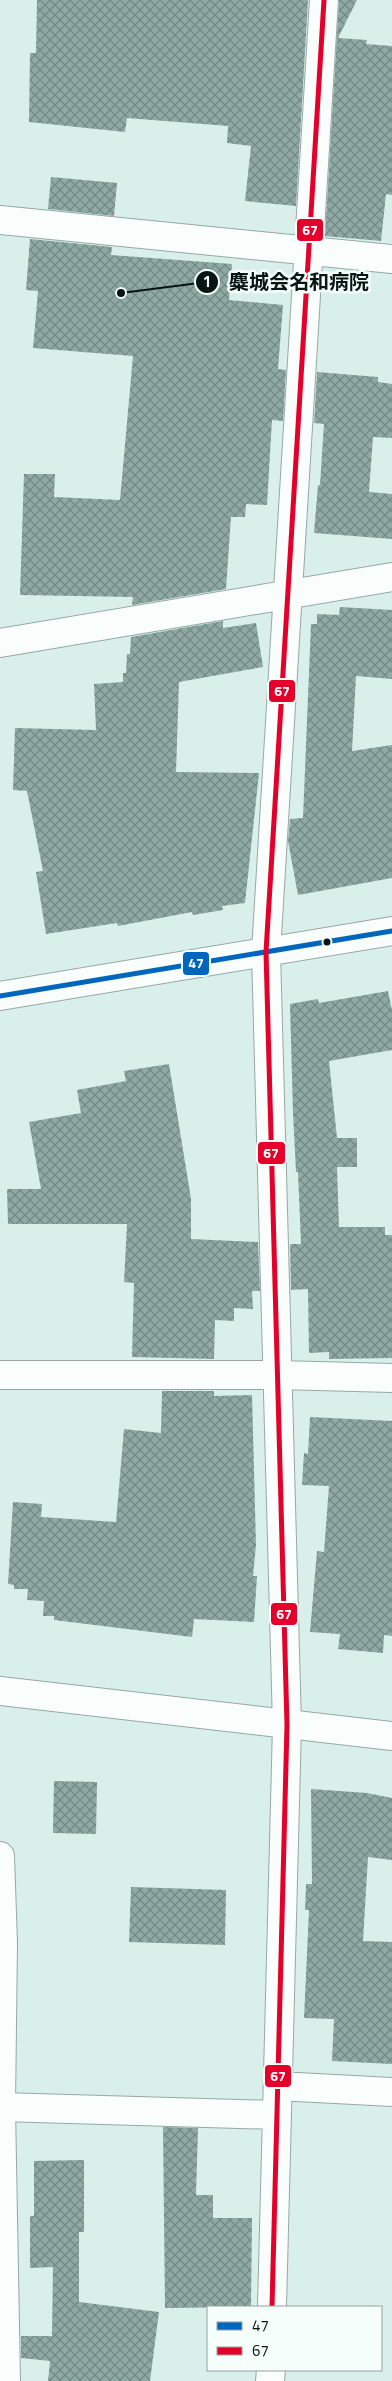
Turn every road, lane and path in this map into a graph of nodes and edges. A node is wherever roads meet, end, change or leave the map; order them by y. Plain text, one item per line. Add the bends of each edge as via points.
1 (324, 0) edge
2 (0, 220) edge
3 (308, 251) junction
4 (392, 259) edge
5 (392, 577) edge
6 (289, 595) junction
7 (0, 642) edge
8 (392, 931) edge
9 (266, 952) junction
10 (0, 996) edge
11 (0, 1375) edge
12 (279, 1375) junction
13 (392, 1378) edge
14 (0, 1691) edge
15 (287, 1724) junction
16 (392, 1736) edge
17 (0, 1856) edge
18 (278, 2086) junction
19 (392, 2092) edge
20 (1, 2108) edge
21 (276, 2115) junction
22 (272, 2306) edge
23 (6, 2381) edge

1 - 3 street
2 - 3 street
3 - 4 street
3 - 6 street
5 - 6 street
6 - 7 street
6 - 9 street
8 - 9 street
9 - 10 street
9 - 12 street
11 - 12 street
12 - 13 street
12 - 15 street
14 - 15 street
15 - 16 street
15 - 18 street
17 - 20 street via 3,1943
18 - 19 street
18 - 21 street
20 - 21 street
20 - 23 street
21 - 22 street

